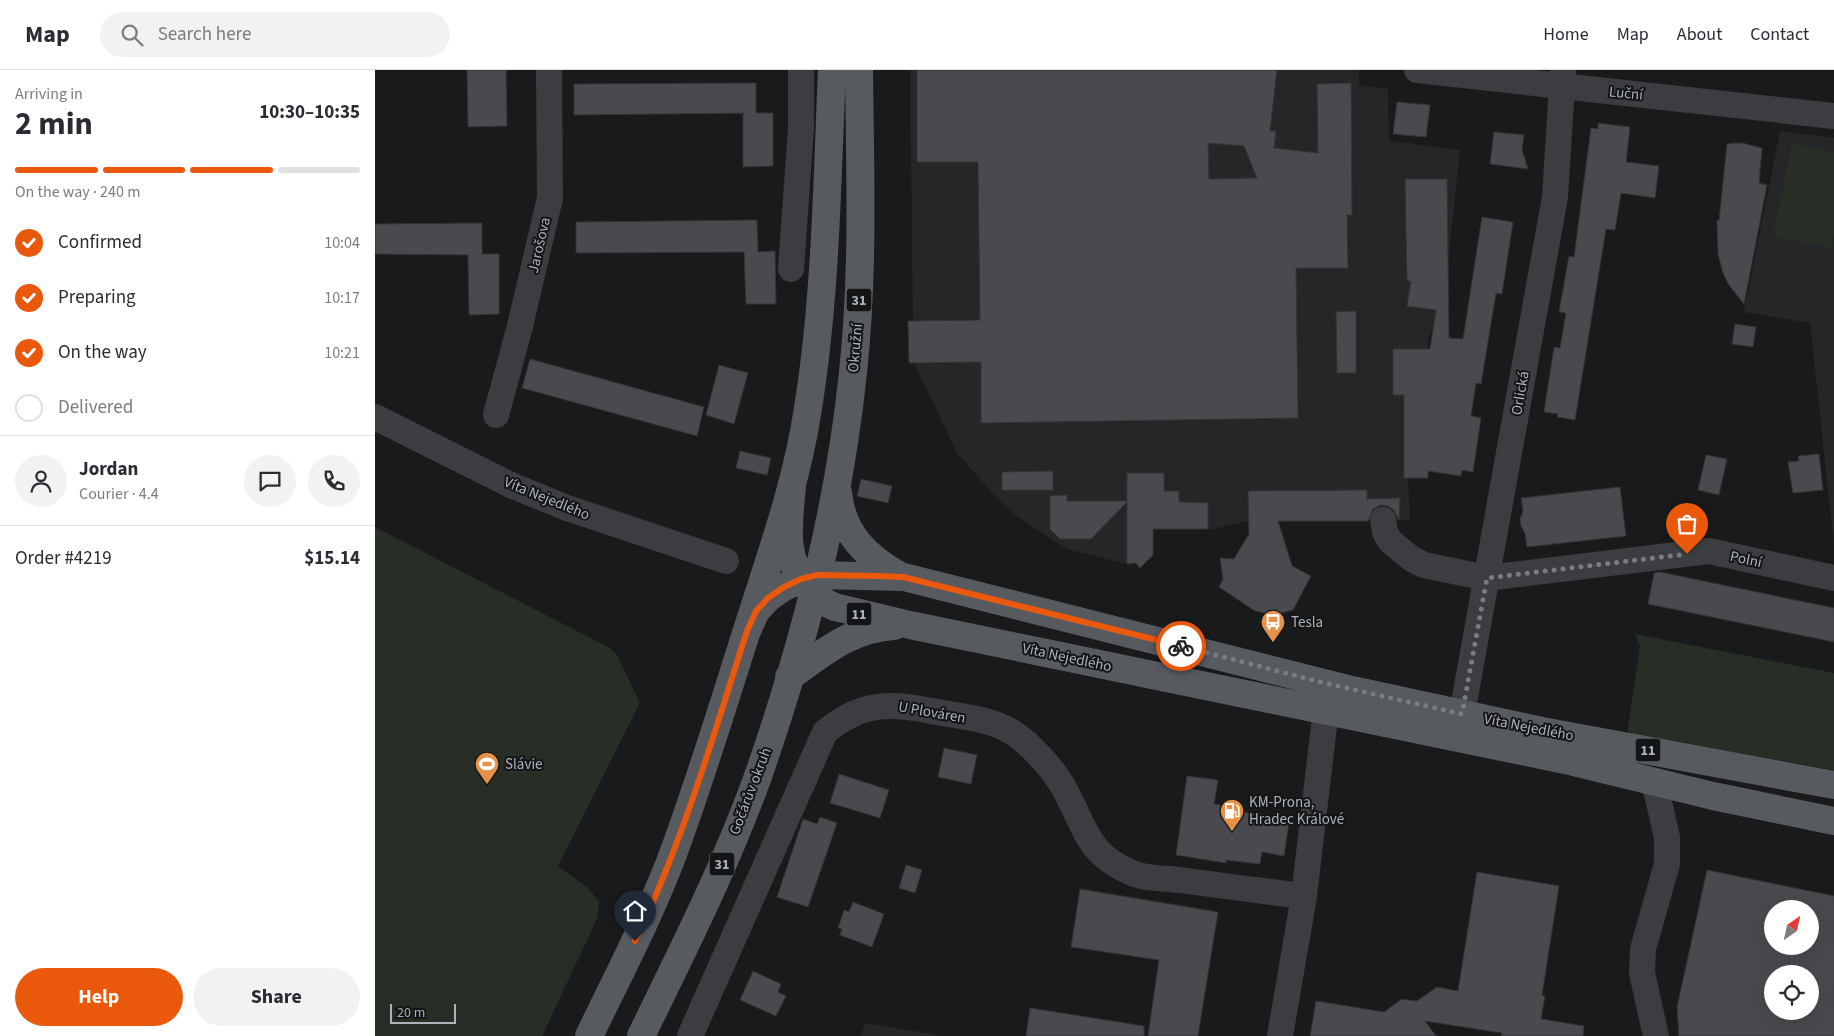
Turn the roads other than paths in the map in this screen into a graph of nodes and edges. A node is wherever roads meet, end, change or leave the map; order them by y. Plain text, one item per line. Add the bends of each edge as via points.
1 (549, 70) edge
2 (801, 70) edge
3 (832, 70) edge
4 (859, 70) edge
5 (1417, 70) edge
6 (1563, 78) edge
7 (1834, 116) edge
8 (791, 269) dead end
9 (496, 415) dead end
10 (375, 417) edge
11 (837, 484) junction
12 (793, 486) junction
13 (1383, 520) dead end
14 (725, 561) dead end
15 (891, 577) junction
16 (1487, 578) junction
17 (1834, 578) edge
18 (810, 582) junction
19 (910, 625) junction
20 (747, 631) junction
21 (789, 677) junction
22 (1326, 709) junction
23 (1462, 714) junction
24 (1654, 781) junction
25 (1834, 785) edge
26 (1834, 821) edge
27 (1305, 896) junction
28 (589, 1036) edge
29 (641, 1036) edge
30 (690, 1036) edge
31 (1280, 1036) edge
32 (1657, 1036) edge

1 - 9 street, Jarošova via 550,198
2 - 8 street via 801,128
3 - 12 main road via 815,357 809,408
4 - 11 main road, Okružní / 31 via 860,281 852,387
5 - 6 street, Luční
6 - 7 street, Luční
6 - 16 street, Orlická via 1555,198
10 - 14 street, Víta Nejedlého via 513,486 567,508
11 - 15 main road via 843,519 855,539
11 - 18 main road, Okružní / 31
12 - 18 main road via 788,536 792,561
12 - 20 main road
13 - 16 street, Polní via 1391,541 1412,559 1424,565
15 - 18 main road, Víta Nejedlého
15 - 23 main road, Víta Nejedlého / 11
16 - 17 street, Polní via 1709,552
16 - 23 street, Orlická
18 - 19 main road, Víta Nejedlého / 11 via 827,604
18 - 20 main road via 784,587 768,598 756,611
18 - 21 main road, Gočárův okruh / 31
19 - 21 main road via 853,634 832,645
19 - 22 main road, Víta Nejedlého / 11
20 - 28 main road via 669,864 643,926
21 - 29 main road, Gočárův okruh / 31 via 756,779 734,834 685,947
22 - 24 main road, Víta Nejedlého / 11
22 - 27 street
23 - 25 main road, Víta Nejedlého / 11
24 - 26 main road, Víta Nejedlého / 11
24 - 32 street via 1667,837 1667,864 1643,949 1642,973
27 - 30 street, U Plováren via 1133,874 1103,857 1089,841 1065,789 1036,753 1010,731 989,723 916,708 875,707 842,718 825,732
27 - 31 street

